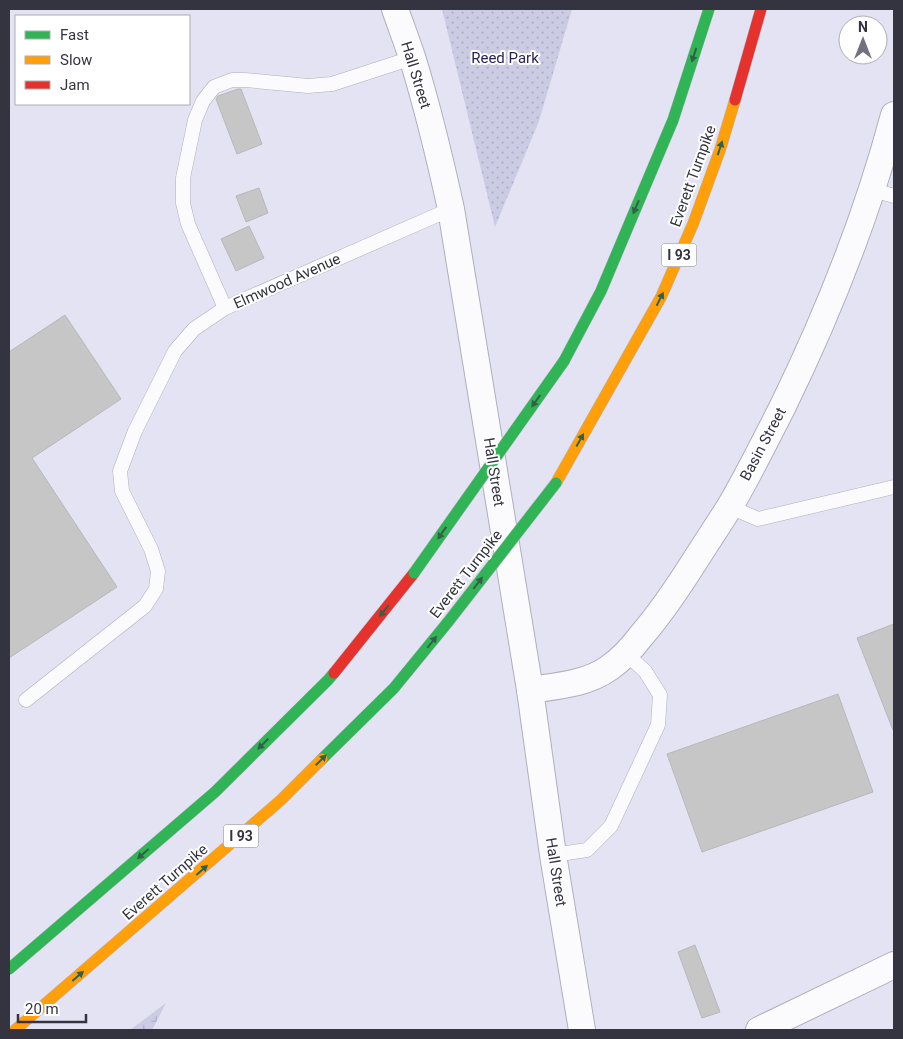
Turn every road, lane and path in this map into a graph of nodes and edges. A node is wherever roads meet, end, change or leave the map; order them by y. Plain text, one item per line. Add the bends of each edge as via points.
1 (394, 9) edge
2 (709, 9) edge
3 (761, 9) edge
4 (412, 58) junction
5 (894, 115) edge
6 (883, 193) edge
7 (451, 209) junction
8 (225, 308) junction
9 (894, 487) edge
10 (730, 507) junction
11 (626, 654) junction
12 (530, 690) junction
13 (26, 700) dead end
14 (553, 855) junction
15 (894, 965) edge
16 (9, 969) edge
17 (14, 1030) edge
18 (582, 1030) edge
19 (759, 1030) edge

1 - 4 street, Hall Street
2 -> 16 highway, bridge via 673,120 601,291 564,361 414,573 328,680 215,792
17 -> 3 highway, Everett Turnpike / I 93, bridge via 281,800 394,688 556,483 661,297 685,242 720,150
4 - 7 street, Hall Street
4 - 8 lane, Elmwood Avenue via 332,84 308,86 232,80 214,87 202,101 194,120 183,178 184,203 188,224
5 - 6 street, Basin Street
6 - 10 street, Basin Street via 849,256 807,357
7 - 8 lane, Elmwood Avenue
7 - 12 street, Hall Street
8 - 13 lane via 194,329 175,351 136,430 120,471 122,491 152,549 158,571 156,589 145,606
9 - 10 lane via 758,519
10 - 11 street, Basin Street via 680,585
11 - 12 street, Basin Street via 590,678
11 - 14 lane via 645,671 660,695 658,725 611,826 587,850
12 - 14 street, Hall Street
14 - 18 street, Hall Street
15 - 19 street

